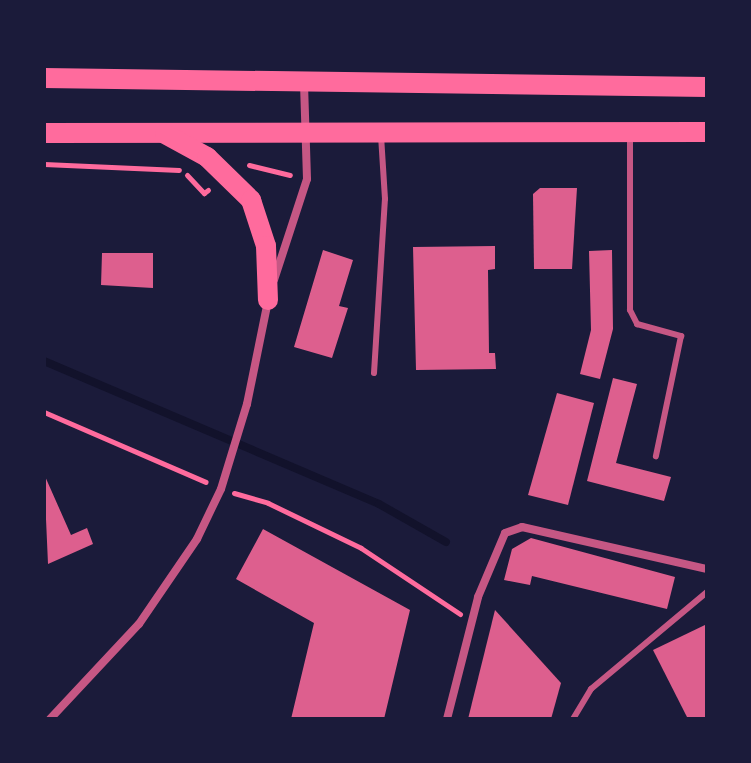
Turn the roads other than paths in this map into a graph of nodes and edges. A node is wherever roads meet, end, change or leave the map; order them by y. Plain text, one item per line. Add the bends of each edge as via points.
1 (44, 78) edge
2 (304, 80) junction
3 (707, 87) edge
4 (380, 131) junction
5 (161, 132) junction
6 (304, 132) junction
7 (707, 132) edge
8 (44, 133) edge
9 (630, 133) junction
10 (268, 300) junction
11 (374, 373) dead end
12 (656, 456) dead end
13 (707, 569) edge
14 (707, 592) edge
15 (50, 719) edge
16 (447, 719) edge
17 (573, 719) edge

1 - 2 main road
2 - 3 main road
2 - 6 street
4 - 6 main road
4 - 9 main road
4 - 11 lane via 385,199
5 - 6 main road
5 - 8 main road
5 - 10 main road via 207,157 251,200 266,246
6 - 10 street via 307,179
7 - 9 main road
9 - 12 lane via 630,310 637,324 681,336
10 - 15 street via 230,462 197,539 139,624
13 - 16 street via 522,527 505,533 478,597
14 - 17 lane via 599,681

